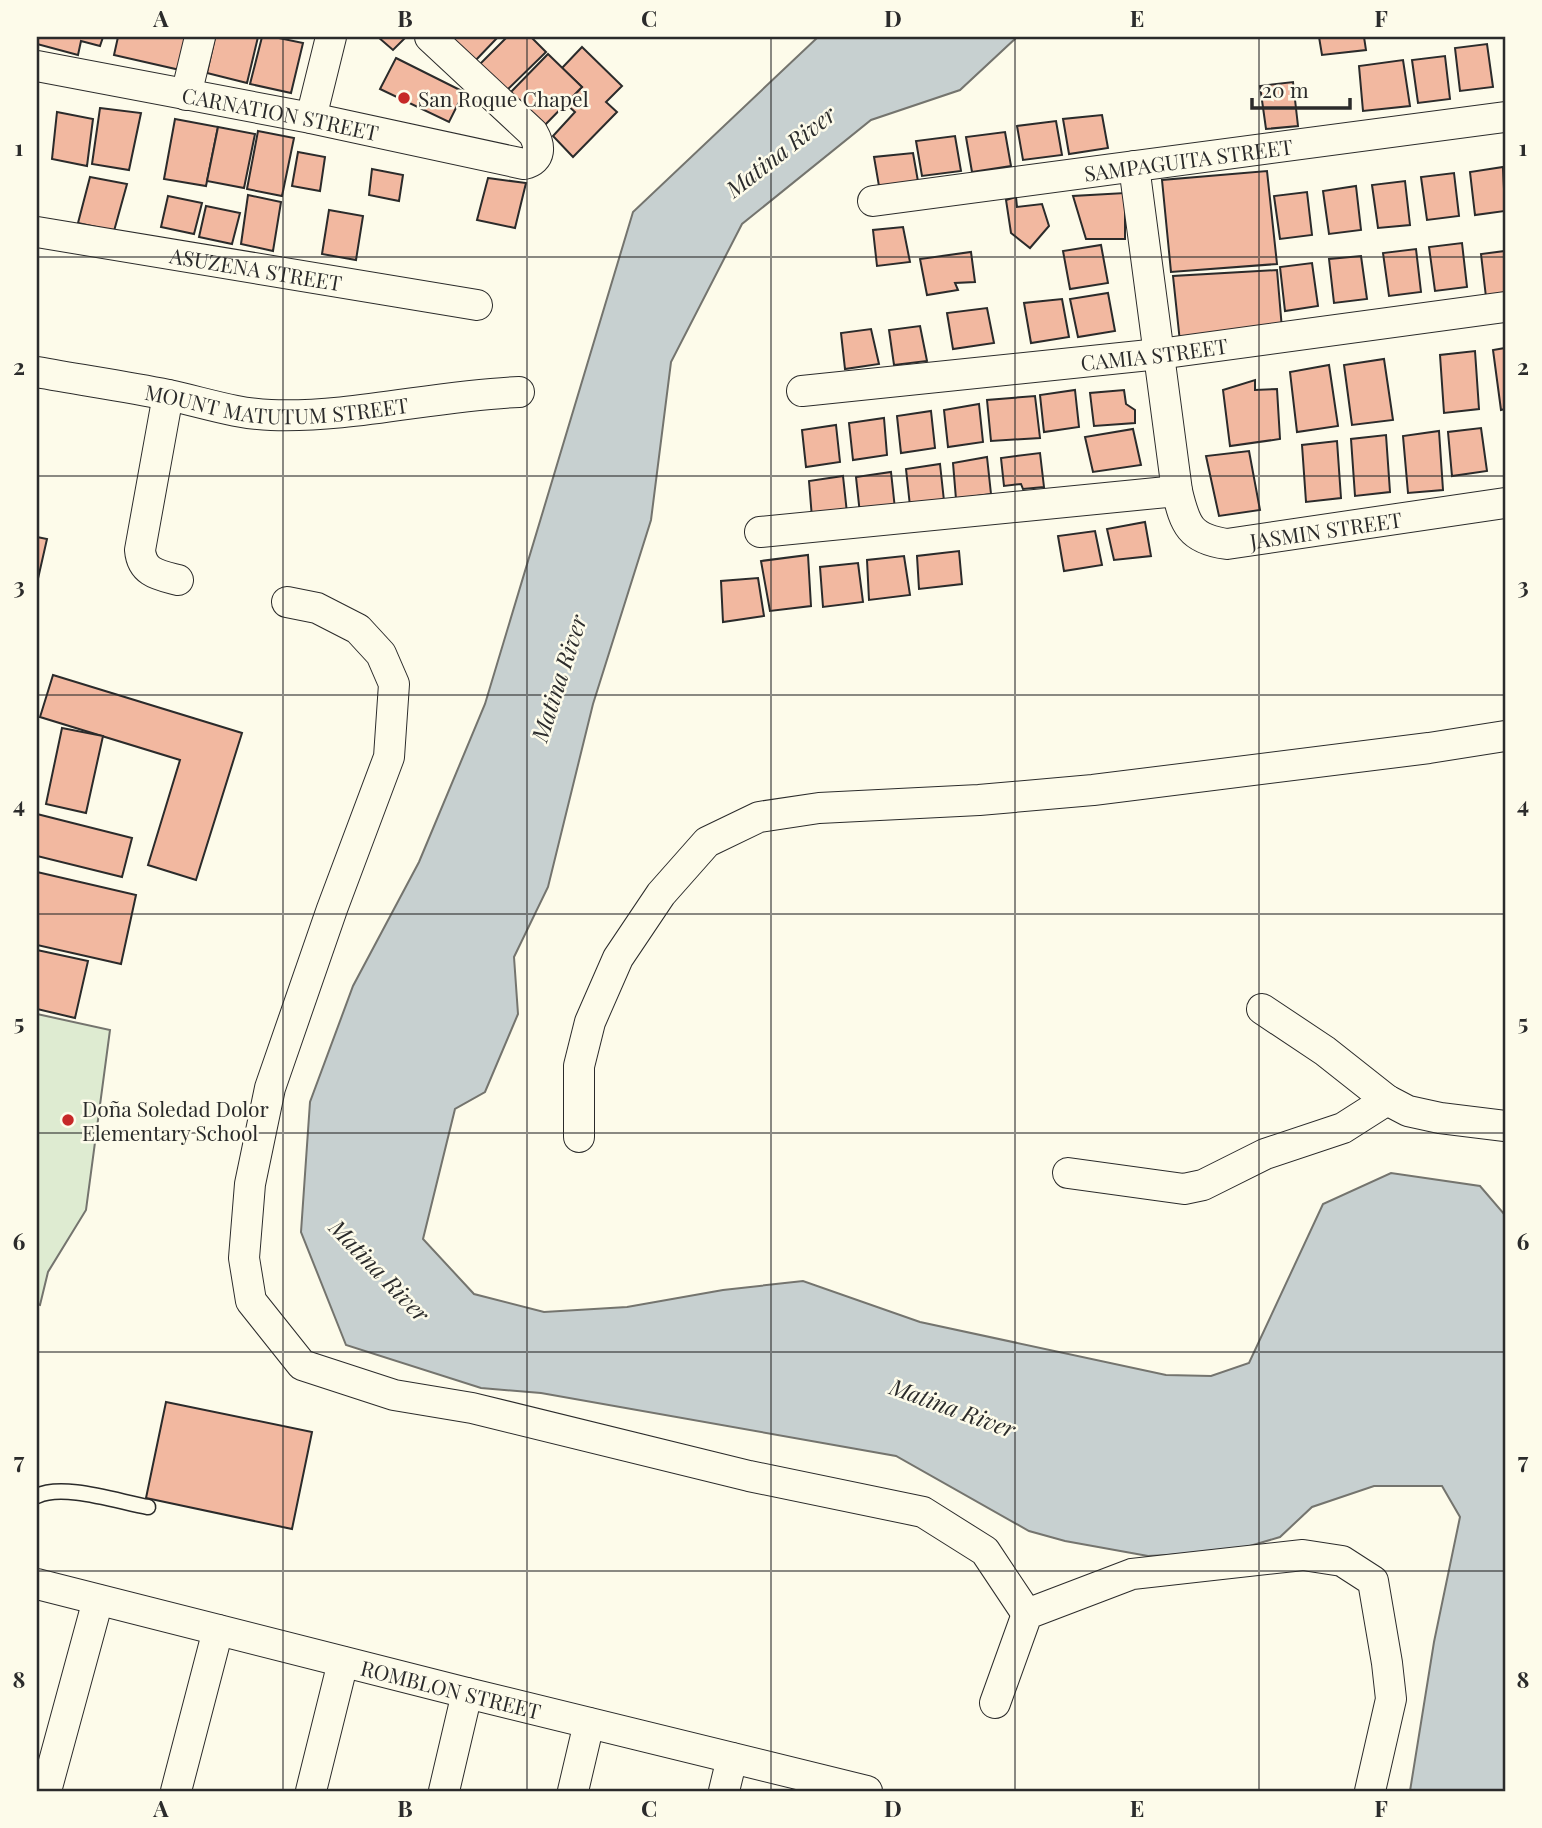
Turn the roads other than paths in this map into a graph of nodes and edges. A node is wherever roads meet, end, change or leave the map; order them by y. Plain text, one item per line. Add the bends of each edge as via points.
1 (200, 37) edge
2 (331, 37) edge
3 (430, 37) edge
4 (37, 66) edge
5 (186, 95) junction
6 (1505, 117) edge
7 (311, 118) junction
8 (1134, 166) junction
9 (873, 201) dead end
10 (37, 232) edge
11 (477, 304) dead end
12 (1505, 307) edge
13 (1159, 354) junction
14 (37, 372) edge
15 (802, 391) dead end
16 (519, 392) dead end
17 (168, 395) junction
18 (1177, 491) junction
19 (1505, 503) edge
20 (760, 533) dead end
21 (178, 580) dead end
22 (287, 602) dead end
23 (1505, 736) edge
24 (1262, 1009) dead end
25 (1387, 1100) junction
26 (1505, 1126) edge
27 (579, 1138) dead end
28 (1068, 1173) dead end
29 (37, 1496) edge
30 (148, 1507) dead end
31 (37, 1584) edge
32 (98, 1600) junction
33 (1027, 1614) junction
34 (218, 1630) junction
35 (343, 1662) junction
36 (467, 1693) junction
37 (995, 1703) dead end
38 (589, 1723) junction
39 (732, 1758) junction
40 (46, 1791) edge
41 (176, 1791) edge
42 (311, 1791) edge
43 (444, 1791) edge
44 (573, 1791) edge
45 (724, 1791) edge
46 (867, 1791) edge
47 (1370, 1791) edge

1 - 5 street
2 - 7 street
3 - 7 street, CARNATION STREET via 533,133 539,148 532,162 524,164
4 - 5 street, CARNATION STREET
5 - 7 street, CARNATION STREET
6 - 8 street, SAMPAGUITA STREET
8 - 9 street, SAMPAGUITA STREET
8 - 13 street
10 - 11 street, ASUZENA STREET
12 - 13 street, CAMIA STREET
13 - 15 street, CAMIA STREET
13 - 18 street
14 - 17 street, MOUNT MATUTUM STREET
16 - 17 street, MOUNT MATUTUM STREET via 275,415 248,414
17 - 21 street via 140,550 146,569
18 - 19 street, JASMIN STREET via 1193,533 1209,542 1227,544
18 - 20 street
22 - 33 street via 317,608 358,629 381,654 394,684 389,757 270,1088 250,1184 244,1258 251,1301 302,1365 394,1395 472,1408 749,1476 923,1512 985,1551
23 - 27 street via 1093,790 819,808 759,817 707,842 661,894 618,958 590,1021 579,1066
24 - 25 street
25 - 26 street via 1419,1114
25 - 28 street via 1343,1128 1265,1154 1203,1185 1184,1189
29 - 30 lane via 63,1491
31 - 32 street, ROMBLON STREET
32 - 34 street, ROMBLON STREET
32 - 40 street
33 - 37 street
33 - 47 street via 1132,1574 1303,1555 1342,1561 1373,1581 1387,1663 1391,1699
34 - 35 street, ROMBLON STREET
34 - 41 street
35 - 36 street, ROMBLON STREET
35 - 42 street
36 - 38 street, ROMBLON STREET
36 - 43 street
38 - 39 street, ROMBLON STREET
38 - 44 street
39 - 45 street
39 - 46 street, ROMBLON STREET

